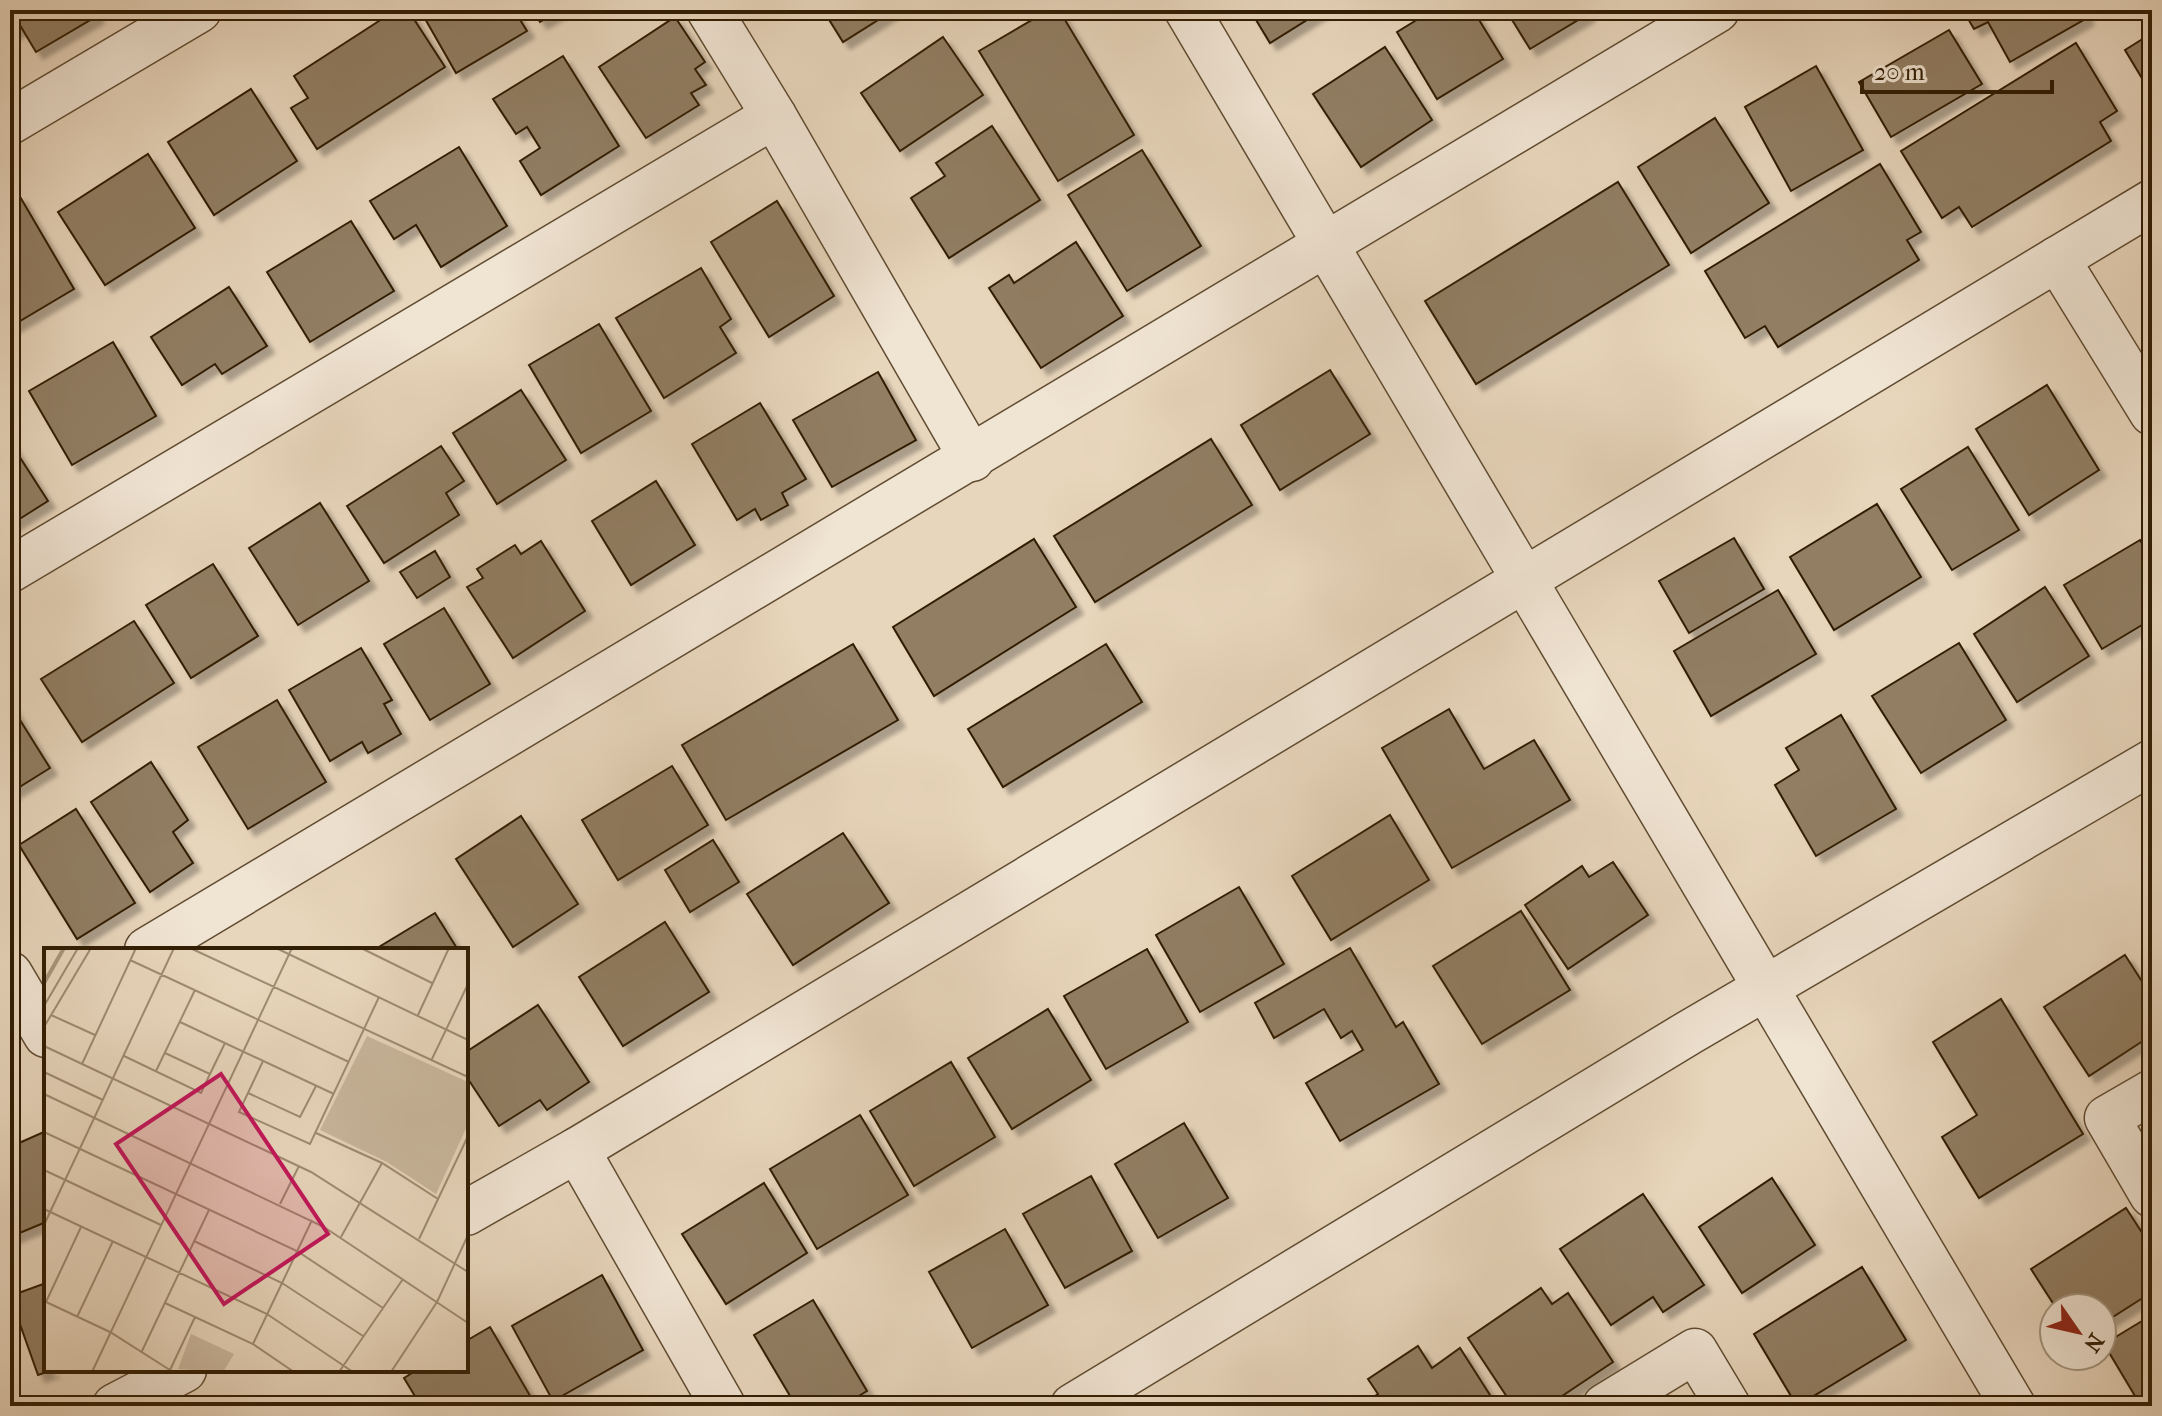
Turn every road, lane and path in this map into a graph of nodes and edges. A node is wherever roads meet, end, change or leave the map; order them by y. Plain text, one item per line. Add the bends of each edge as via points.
1 (199, 10) edge
2 (709, 10) edge
3 (1187, 10) edge
4 (1717, 10) edge
5 (774, 116) junction
6 (10, 122) edge
7 (2152, 202) edge
8 (1325, 243) junction
9 (2057, 259) junction
10 (2152, 413) edge
11 (972, 459) junction
12 (10, 570) edge
13 (1525, 580) junction
14 (2152, 762) edge
15 (150, 948) edge
16 (10, 974) edge
17 (1768, 989) junction
18 (34, 1022) edge
19 (2152, 1092) edge
20 (577, 1150) junction
21 (2152, 1195) edge
22 (468, 1212) edge
23 (180, 1372) edge
24 (115, 1406) edge
25 (723, 1406) edge
26 (1073, 1406) edge
27 (1605, 1406) edge
28 (1728, 1406) edge
29 (2013, 1406) edge

1 - 6 street
2 - 5 street
3 - 8 street
4 - 8 street
5 - 11 street
5 - 12 street
7 - 9 street
8 - 11 street
8 - 13 street
9 - 10 street
9 - 13 street
11 - 15 street
13 - 17 street
13 - 20 street
14 - 17 street
16 - 18 street
17 - 26 street
17 - 29 street
19 - 21 street via 2107,1118
20 - 22 street
20 - 25 street
23 - 24 street
27 - 28 street via 1695,1351

